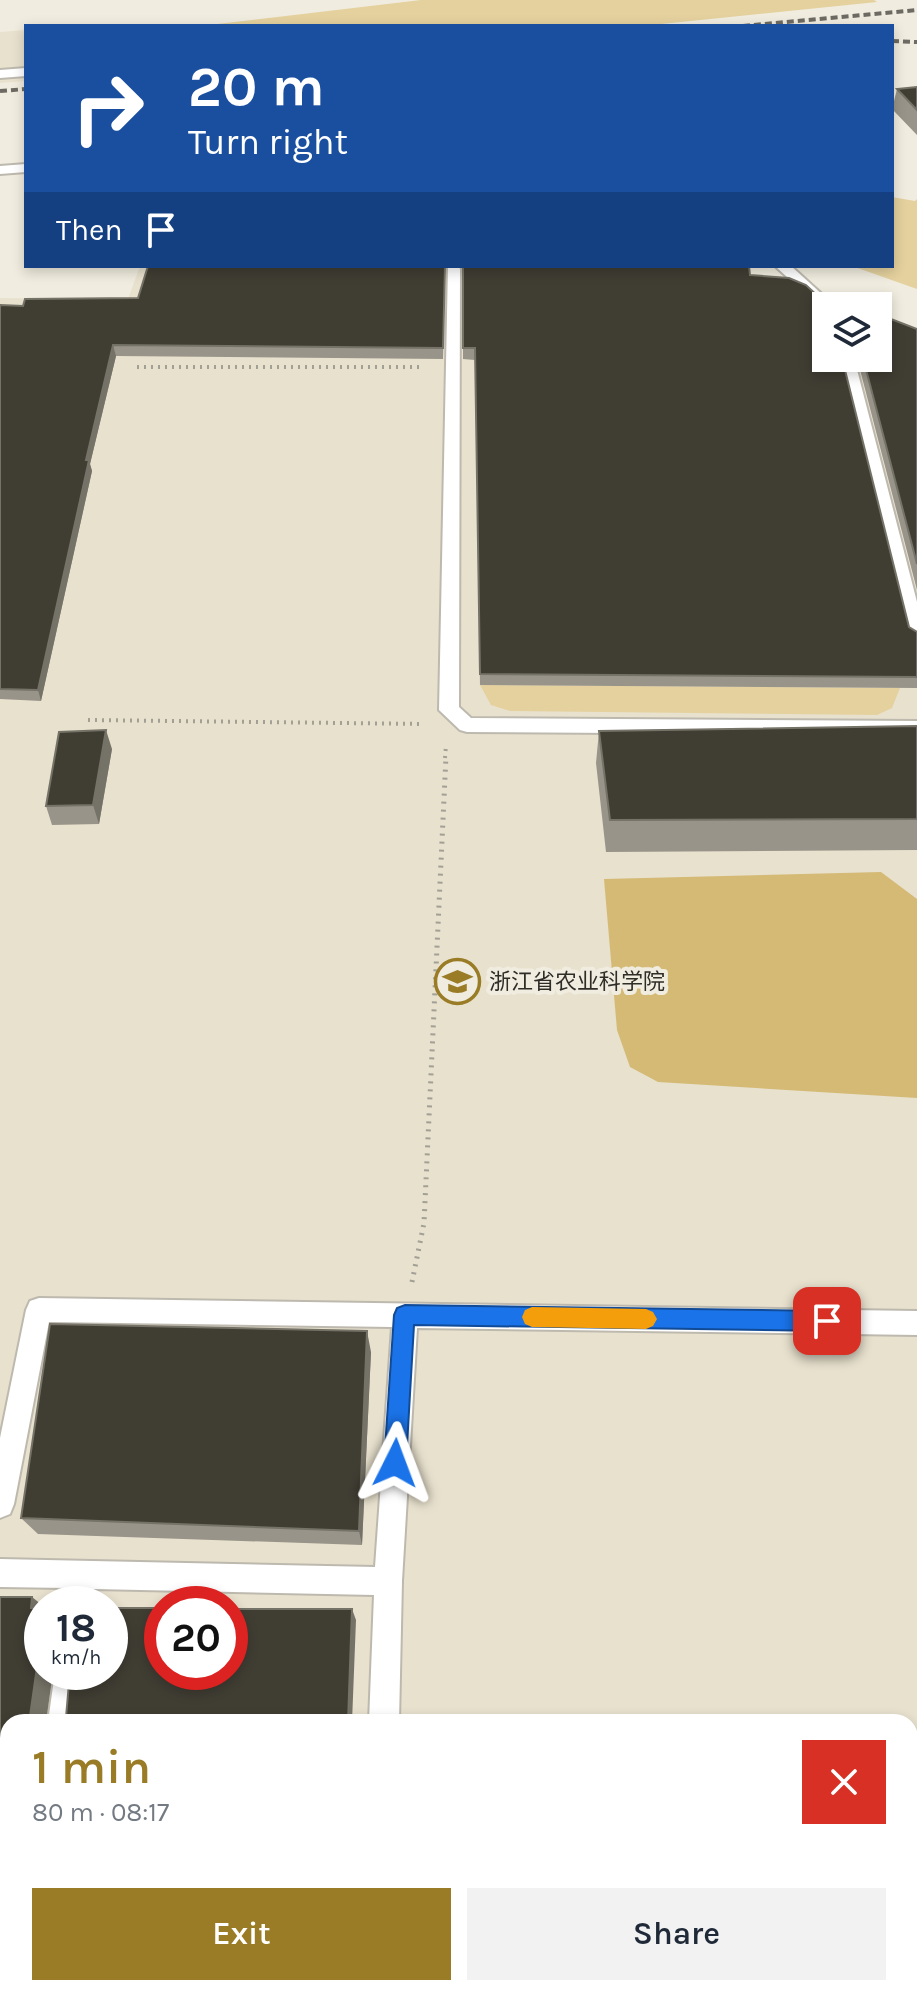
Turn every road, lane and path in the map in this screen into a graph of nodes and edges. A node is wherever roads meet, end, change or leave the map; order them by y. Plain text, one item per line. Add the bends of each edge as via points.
1 (24, 72) edge
2 (0, 74) edge
3 (24, 168) edge
4 (0, 170) edge
5 (784, 268) edge
6 (453, 269) dead end
7 (812, 293) edge
8 (137, 367) dead end
9 (453, 367) junction
10 (850, 372) edge
11 (917, 637) edge
12 (88, 720) dead end
13 (447, 724) junction
14 (467, 725) junction
15 (917, 728) edge
16 (405, 1315) junction
17 (917, 1323) edge
18 (0, 1504) edge
19 (0, 1573) edge
20 (82, 1574) junction
21 (388, 1581) junction
22 (80, 1586) edge
23 (67, 1690) edge
24 (64, 1714) edge
25 (384, 1714) edge

1 - 2 lane
3 - 4 lane
5 - 7 lane
6 - 9 lane
8 - 9 path
9 - 14 lane via 449,710
10 - 11 lane
12 - 13 path
13 - 14 path
13 - 16 path via 424,1223
14 - 15 lane
16 - 17 lane
16 - 18 lane via 39,1310
16 - 21 lane
19 - 20 lane
20 - 21 lane
20 - 22 lane
21 - 25 lane
23 - 24 lane

